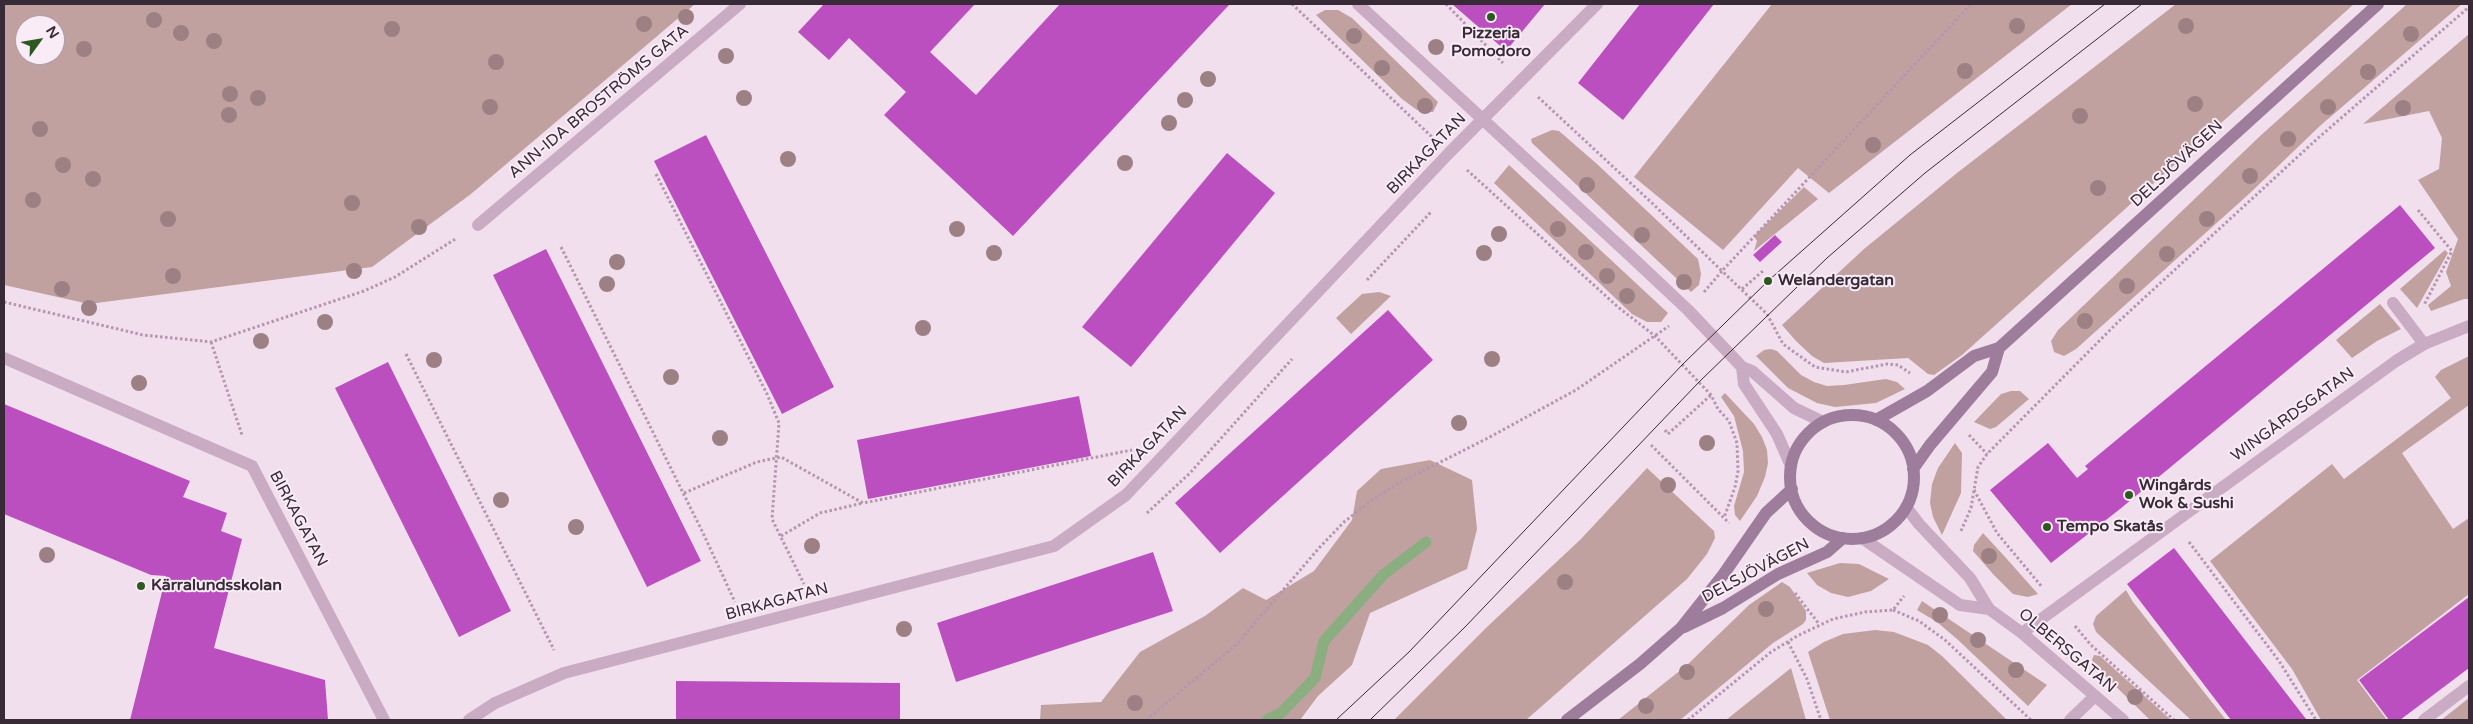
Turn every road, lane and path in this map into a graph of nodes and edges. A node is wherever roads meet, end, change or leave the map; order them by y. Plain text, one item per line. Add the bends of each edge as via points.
1 (740, 4) edge
2 (1292, 4) edge
3 (1358, 4) edge
4 (1446, 4) edge
5 (1597, 4) edge
6 (1971, 4) edge
7 (2378, 4) edge
8 (2469, 7) edge
9 (1522, 81) junction
10 (1482, 120) junction
11 (1449, 153) junction
12 (1469, 172) junction
13 (656, 174) dead end
14 (1462, 179) dead end
15 (1436, 207) dead end
16 (2418, 210) dead end
17 (478, 224) joint
18 (561, 247) dead end
19 (1722, 271) junction
20 (1763, 271) dead end
21 (1364, 282) dead end
22 (1742, 288) junction
23 (4, 302) edge
24 (2393, 303) dead end
25 (1688, 310) junction
26 (2469, 326) edge
27 (2413, 328) junction
28 (1654, 336) junction
29 (211, 342) junction
30 (2424, 344) junction
31 (1999, 348) junction
32 (406, 354) dead end
33 (1295, 356) dead end
34 (4, 358) edge
35 (1742, 367) junction
36 (1914, 377) dead end
37 (1711, 395) junction
38 (1876, 420) junction
39 (1823, 422) junction
40 (1665, 430) dead end
41 (1968, 434) dead end
42 (1177, 441) junction
43 (1987, 454) junction
44 (776, 460) junction
45 (252, 466) junction
46 (1791, 466) junction
47 (1914, 469) junction
48 (1792, 489) junction
49 (684, 493) junction
50 (863, 502) junction
51 (1906, 507) junction
52 (1146, 514) dead end
53 (1724, 518) dead end
54 (2174, 522) junction
55 (1958, 534) dead end
56 (781, 536) junction
57 (1843, 538) junction
58 (1862, 538) junction
59 (808, 592) dead end
60 (1906, 594) dead end
61 (1989, 609) junction
62 (1893, 610) junction
63 (747, 627) junction
64 (1681, 628) junction
65 (2022, 633) junction
66 (1788, 642) junction
67 (555, 653) dead end
68 (2469, 686) edge
69 (2095, 696) junction
70 (384, 720) edge
71 (469, 720) edge
72 (1146, 720) edge
73 (1567, 720) edge
74 (1688, 720) edge
75 (1821, 720) edge
76 (2031, 720) edge
77 (2070, 720) edge
78 (2123, 720) edge
79 (2316, 720) edge
80 (2424, 720) edge

1 - 17 street, ANN-IDA BROSTRÖMS GATA
2 - 11 path
3 - 10 street
4 - 9 path
5 - 9 street, BIRKAGATAN
6 - 19 path
7 - 31 street, DELSJÖVÄGEN
8 - 43 path via 2317,139 2125,315
9 - 10 street, BIRKAGATAN
9 - 19 path
10 - 11 street, BIRKAGATAN
10 - 25 street
11 - 12 path
11 - 42 street, BIRKAGATAN
12 - 14 path
12 - 28 path
13 - 44 path via 767,394 779,423
15 - 21 path
16 - 27 path via 2452,251
17 - 29 path via 395,277 364,291
18 - 49 path
19 - 22 path
19 - 25 path
20 - 22 path
22 - 36 path via 1767,314 1783,344 1816,368 1846,372 1898,365
23 - 29 path via 143,335
24 - 27 street
25 - 28 path
25 - 35 street
26 - 30 street, WINGÅRDSGATAN
27 - 30 street
28 - 37 path
28 - 72 path via 1576,390 1403,480 1372,500 1331,535 1236,644
29 - 45 path
30 - 54 street, WINGÅRDSGATAN via 2314,419
31 - 38 street, DELSJÖVÄGEN via 1974,356 1927,392
31 - 47 street via 1992,372
32 - 67 path
33 - 52 path via 1190,473
34 - 45 street, BIRKAGATAN
35 - 39 street via 1752,371 1794,408
35 - 46 street via 1744,384 1777,434
37 - 40 path via 1668,434
37 - 53 path via 1734,432 1738,456 1736,487
38 - 39 street, DELSJÖVÄGEN via 1850,415
38 - 47 street, DELSJÖVÄGEN via 1903,442
39 - 46 street, DELSJÖVÄGEN via 1802,440
41 - 43 path
42 - 50 path
42 - 63 street, BIRKAGATAN via 1126,495 1054,546
43 - 55 path via 1978,467 1971,508
44 - 49 path via 757,462
44 - 50 path via 781,457
44 - 56 path via 772,519
45 - 70 street, BIRKAGATAN
46 - 48 street, DELSJÖVÄGEN
47 - 51 street, DELSJÖVÄGEN via 1912,492
48 - 57 street, DELSJÖVÄGEN via 1798,507 1809,522 1825,533
48 - 64 street, DELSJÖVÄGEN via 1766,513
49 - 63 path
50 - 56 path via 820,513
51 - 58 street, DELSJÖVÄGEN via 1895,522
51 - 61 street, OLBERSGATAN via 1970,578
54 - 65 street, WINGÅRDSGATAN
54 - 79 path via 2279,661
56 - 59 path
57 - 58 street, DELSJÖVÄGEN
57 - 64 street, DELSJÖVÄGEN via 1827,552 1778,574 1723,608
58 - 61 street, OLBERSGATAN via 1960,605
60 - 62 path
61 - 65 street, OLBERSGATAN
62 - 66 path via 1833,619
62 - 76 path via 1920,621 1945,640
63 - 71 street, BIRKAGATAN via 564,673 496,703
64 - 73 street, DELSJÖVÄGEN
65 - 69 street, OLBERSGATAN
66 - 74 path
66 - 75 path via 1807,679
68 - 80 street
69 - 77 street
69 - 78 street, OLBERSGATAN

